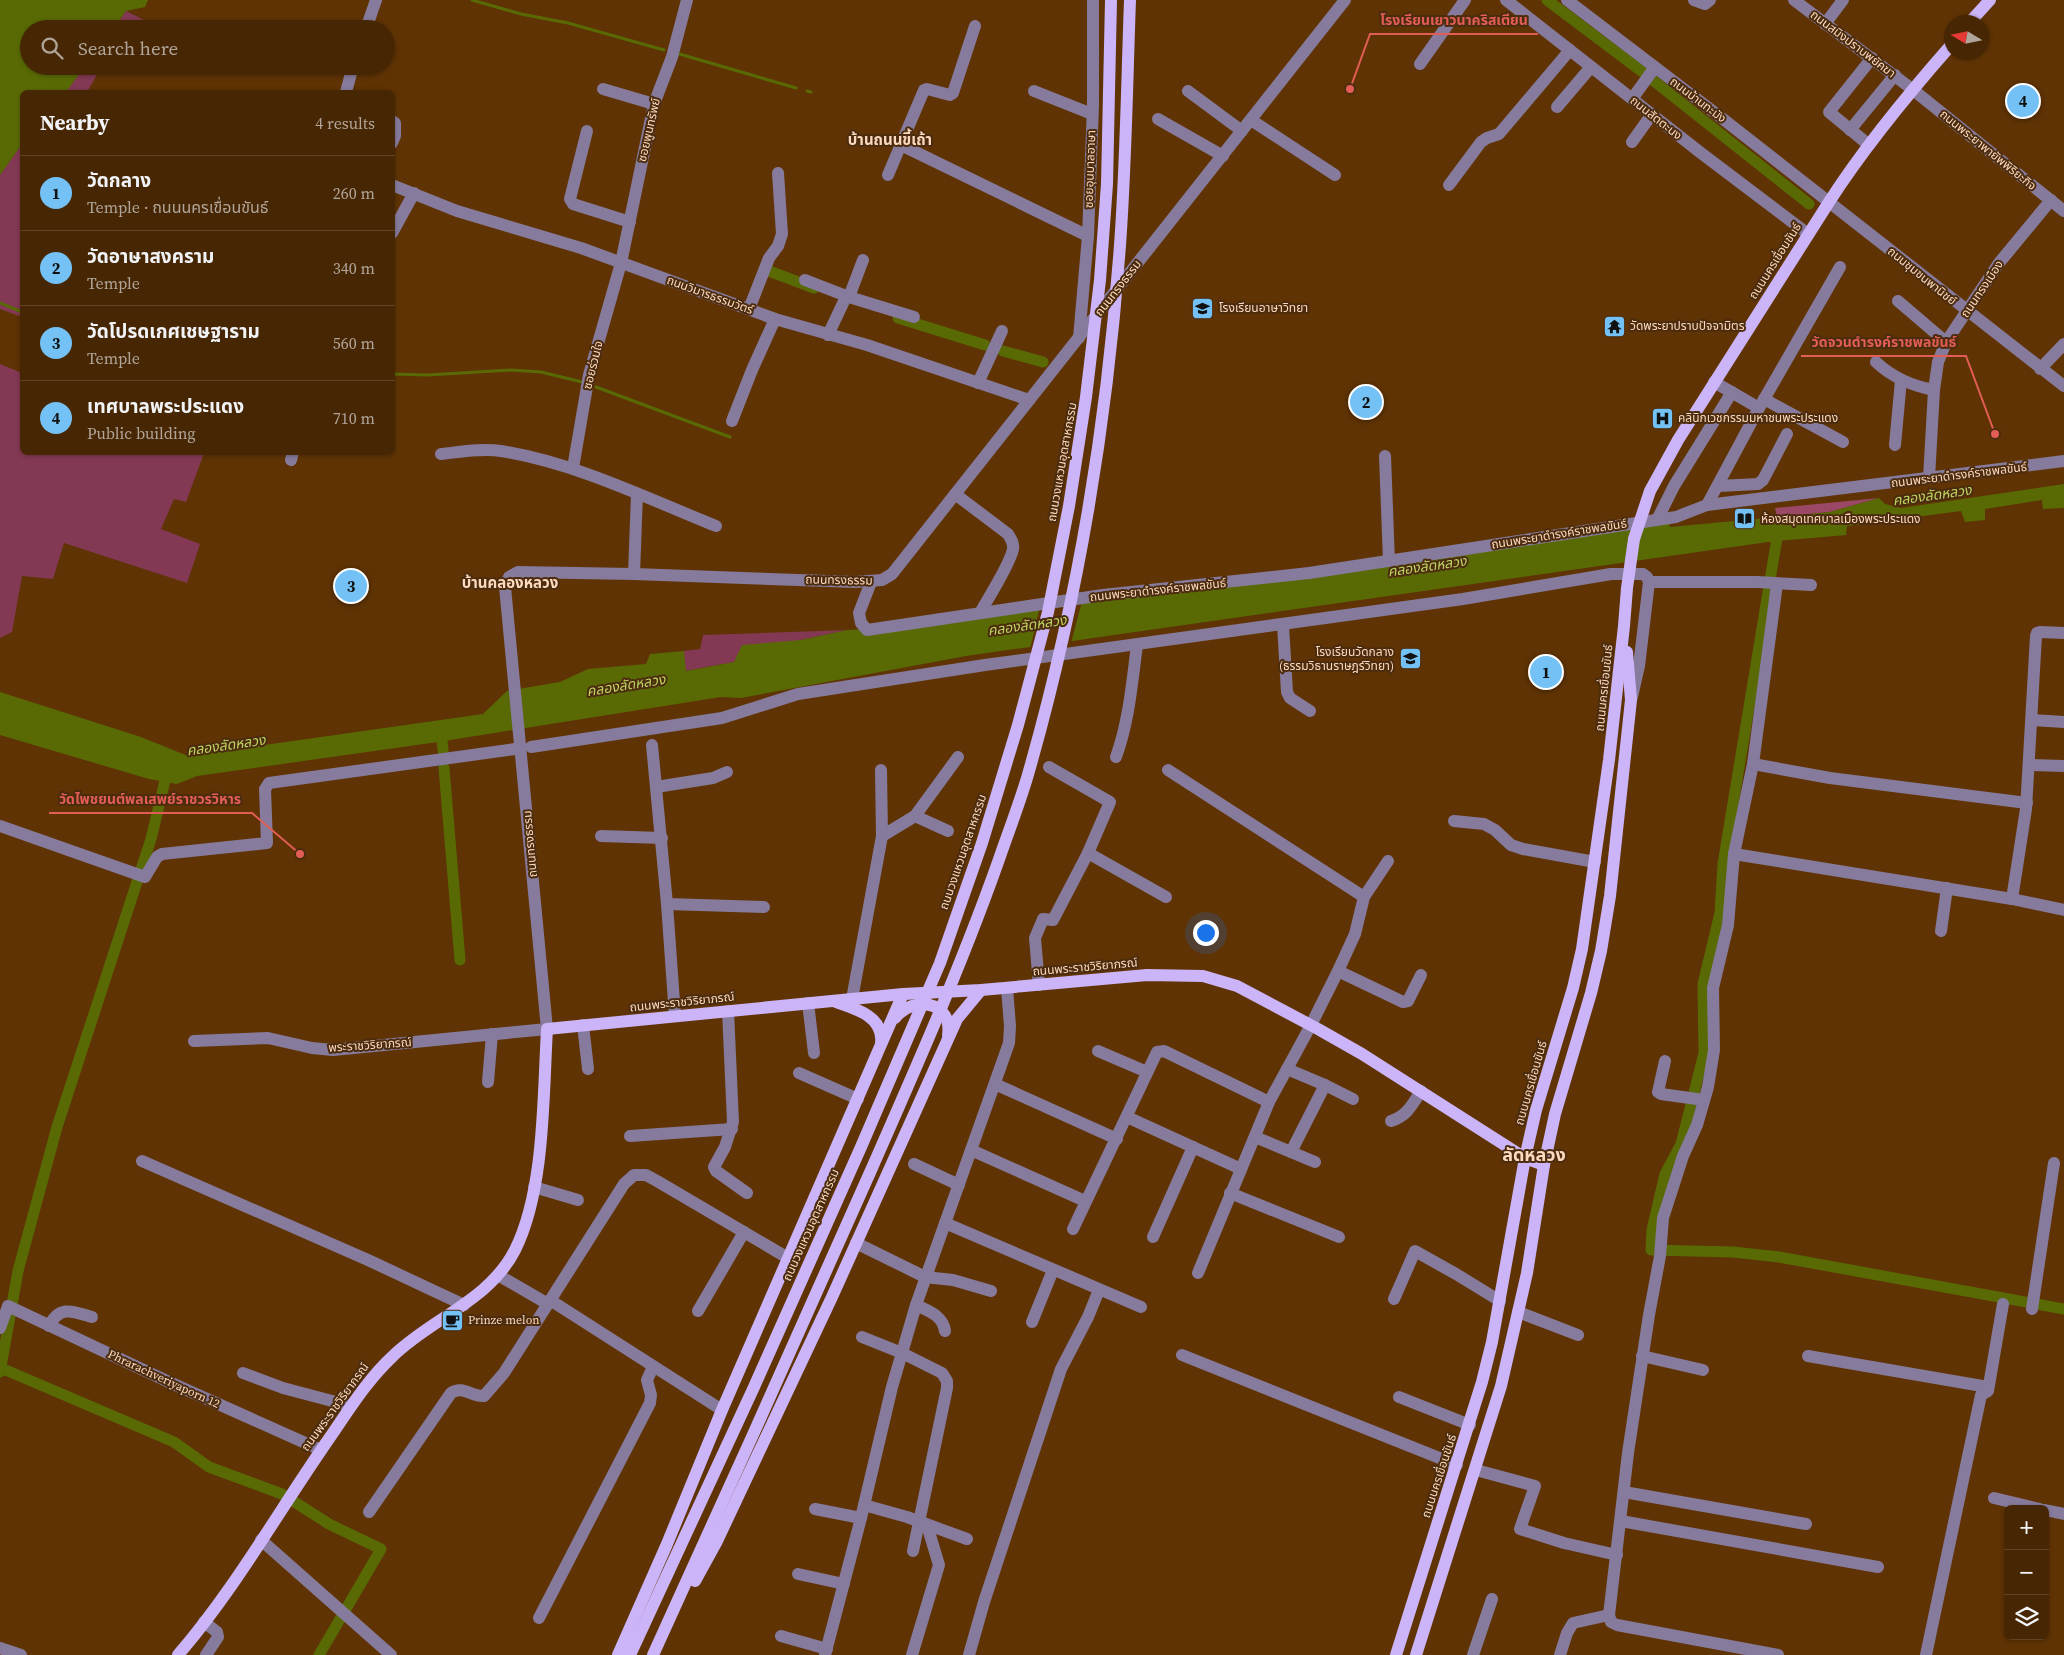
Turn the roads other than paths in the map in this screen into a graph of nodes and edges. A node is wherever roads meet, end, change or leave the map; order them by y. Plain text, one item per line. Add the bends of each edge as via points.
1 (376, 0) edge
2 (687, 0) edge
3 (1093, 0) edge
4 (1111, 0) edge
5 (1130, 0) edge
6 (1344, 0) edge
7 (1465, 0) edge
8 (1506, 0) edge
9 (1567, 0) edge
10 (1694, 0) edge
11 (1710, 0) edge
12 (1794, 0) edge
13 (1844, 0) edge
14 (1990, 0) edge
15 (1976, 15) edge
16 (369, 20) edge
17 (1825, 24) junction
18 (975, 26) dead end
19 (1570, 50) junction
20 (1944, 53) edge
21 (1872, 58) junction
22 (1420, 64) dead end
23 (1591, 67) junction
24 (1654, 69) junction
25 (351, 75) edge
26 (1894, 75) junction
27 (603, 89) dead end
28 (1912, 89) junction
29 (347, 90) edge
30 (1034, 91) dead end
31 (1188, 91) dead end
32 (1632, 99) junction
33 (654, 104) junction
34 (1557, 107) dead end
35 (1092, 114) junction
36 (1652, 114) junction
37 (1158, 119) dead end
38 (1251, 120) junction
39 (395, 123) edge
40 (1850, 130) junction
41 (587, 131) dead end
42 (1242, 131) junction
43 (395, 136) edge
44 (1632, 142) dead end
45 (901, 146) junction
46 (1869, 146) junction
47 (1223, 156) junction
48 (778, 173) dead end
49 (888, 175) dead end
50 (1335, 175) dead end
51 (1449, 185) dead end
52 (395, 186) edge
53 (414, 193) junction
54 (2051, 200) junction
55 (1829, 202) junction
56 (2064, 211) edge
57 (630, 222) junction
58 (395, 228) edge
59 (1808, 234) junction
60 (1088, 236) junction
61 (862, 260) dead end
62 (622, 263) junction
63 (1840, 267) dead end
64 (805, 280) dead end
65 (849, 296) junction
66 (1898, 301) dead end
67 (749, 309) junction
68 (1967, 312) junction
69 (914, 317) dead end
70 (776, 319) junction
71 (1002, 331) dead end
72 (828, 335) junction
73 (1078, 338) junction
74 (1946, 342) junction
75 (2064, 344) edge
76 (1876, 362) dead end
77 (2040, 369) junction
78 (1901, 380) junction
79 (978, 382) junction
80 (1714, 382) junction
81 (2064, 386) edge
82 (1934, 390) junction
83 (1732, 392) junction
84 (1029, 400) junction
85 (1762, 403) junction
86 (732, 421) dead end
87 (1788, 434) dead end
88 (1843, 442) dead end
89 (1895, 445) dead end
90 (440, 454) dead end
91 (1385, 456) dead end
92 (2064, 461) edge
93 (573, 468) junction
94 (1929, 478) junction
95 (1718, 486) junction
96 (637, 494) junction
97 (954, 494) junction
98 (1707, 504) junction
99 (1658, 518) junction
100 (716, 526) dead end
101 (1389, 561) junction
102 (634, 574) junction
103 (871, 582) junction
104 (1649, 582) junction
105 (1774, 583) junction
106 (1811, 585) dead end
107 (980, 613) junction
108 (1283, 625) junction
109 (1624, 626) junction
110 (2064, 633) edge
111 (1136, 645) junction
112 (1632, 700) junction
113 (1310, 711) dead end
114 (2032, 720) junction
115 (2064, 722) edge
116 (652, 745) dead end
117 (522, 747) junction
118 (958, 756) dead end
119 (1116, 758) dead end
120 (1753, 764) junction
121 (2030, 765) junction
122 (2064, 766) edge
123 (1049, 768) dead end
124 (881, 770) dead end
125 (1168, 770) dead end
126 (727, 772) dead end
127 (656, 787) junction
128 (2027, 803) junction
129 (915, 816) junction
130 (1454, 821) dead end
131 (0, 826) edge
132 (948, 831) dead end
133 (601, 836) dead end
134 (882, 836) junction
135 (662, 838) junction
136 (1088, 853) junction
137 (1734, 854) junction
138 (1388, 861) dead end
139 (1596, 862) junction
140 (1947, 888) junction
141 (1364, 897) junction
142 (1166, 898) dead end
143 (2012, 899) junction
144 (667, 904) junction
145 (764, 907) dead end
146 (2064, 910) edge
147 (1941, 931) dead end
148 (1338, 971) junction
149 (1421, 975) dead end
150 (1039, 984) junction
151 (1007, 988) junction
152 (981, 990) junction
153 (903, 994) junction
154 (852, 999) junction
155 (832, 1001) junction
156 (808, 1003) junction
157 (728, 1011) junction
158 (675, 1016) junction
159 (892, 1022) junction
160 (583, 1025) junction
161 (1311, 1025) junction
162 (547, 1029) junction
163 (492, 1034) junction
164 (194, 1041) dead end
165 (881, 1046) junction
166 (1098, 1051) dead end
167 (814, 1053) dead end
168 (1665, 1061) dead end
169 (588, 1069) dead end
170 (1287, 1069) junction
171 (1147, 1072) junction
172 (799, 1073) dead end
173 (932, 1076) junction
174 (488, 1082) dead end
175 (995, 1084) junction
176 (1325, 1085) junction
177 (1421, 1091) junction
178 (858, 1099) junction
179 (1353, 1099) dead end
180 (1696, 1099) junction
181 (1269, 1102) junction
182 (1127, 1117) junction
183 (1391, 1121) dead end
184 (732, 1129) junction
185 (630, 1136) dead end
186 (1255, 1137) junction
187 (1117, 1138) junction
188 (1193, 1147) junction
189 (971, 1150) junction
190 (1291, 1152) junction
191 (1525, 1158) junction
192 (142, 1161) dead end
193 (1315, 1162) dead end
194 (2054, 1163) dead end
195 (914, 1164) dead end
196 (1544, 1165) junction
197 (1241, 1169) junction
198 (959, 1185) junction
199 (534, 1187) junction
200 (747, 1193) dead end
201 (1230, 1193) junction
202 (578, 1200) dead end
203 (1085, 1201) junction
204 (945, 1223) junction
205 (1073, 1229) dead end
206 (744, 1232) junction
207 (1153, 1237) dead end
208 (1339, 1237) dead end
209 (1512, 1237) junction
210 (1532, 1240) junction
211 (856, 1243) junction
212 (788, 1258) junction
213 (1053, 1270) junction
214 (1198, 1273) dead end
215 (498, 1275) junction
216 (926, 1277) junction
217 (1100, 1290) junction
218 (991, 1291) dead end
219 (1394, 1299) dead end
220 (1500, 1301) junction
221 (549, 1302) junction
222 (2003, 1304) dead end
223 (2033, 1304) dead end
224 (464, 1305) junction
225 (916, 1305) junction
226 (1141, 1307) dead end
227 (698, 1311) dead end
228 (1518, 1312) junction
229 (92, 1317) dead end
230 (1032, 1322) dead end
231 (49, 1326) junction
232 (0, 1328) edge
233 (945, 1331) dead end
234 (1578, 1335) dead end
235 (862, 1337) dead end
236 (902, 1352) junction
237 (1182, 1355) dead end
238 (1642, 1356) junction
239 (1808, 1356) dead end
240 (653, 1367) junction
241 (1703, 1370) dead end
242 (243, 1373) dead end
243 (1988, 1387) junction
244 (1399, 1397) dead end
245 (351, 1406) junction
246 (722, 1410) junction
247 (1470, 1426) junction
248 (321, 1450) junction
249 (1457, 1465) junction
250 (1476, 1470) junction
251 (1624, 1492) junction
252 (1994, 1498) dead end
253 (864, 1505) junction
254 (2023, 1505) edge
255 (815, 1509) dead end
256 (2049, 1511) edge
257 (369, 1512) dead end
258 (2064, 1514) edge
259 (861, 1518) junction
260 (1620, 1521) junction
261 (923, 1523) junction
262 (1806, 1524) dead end
263 (967, 1539) dead end
264 (261, 1540) junction
265 (912, 1551) dead end
266 (1429, 1554) junction
267 (1616, 1555) junction
268 (1447, 1560) junction
269 (1878, 1567) dead end
270 (798, 1574) dead end
271 (844, 1584) junction
272 (1492, 1599) dead end
273 (1609, 1615) junction
274 (539, 1618) dead end
275 (204, 1622) junction
276 (780, 1636) dead end
277 (0, 1648) edge
278 (826, 1652) edge
279 (21, 1655) edge
280 (178, 1655) edge
281 (206, 1655) edge
282 (391, 1655) edge
283 (618, 1655) edge
284 (630, 1655) edge
285 (653, 1655) edge
286 (912, 1655) edge
287 (969, 1655) edge
288 (1396, 1655) edge
289 (1416, 1655) edge
290 (1473, 1655) edge
291 (1560, 1655) edge
292 (1778, 1655) edge
293 (1926, 1655) edge

1 - 16 street
2 - 33 street, ซอยพูนทรัพย์ via 672,57
3 - 35 street, ซอยอุนบาลอาษา
4 - 284 main road, ถนนวงแหวนอุตสาหกรรม via 1100,280 1086,397 1048,612 1021,716 982,843 940,963 728,1443
5 - 285 main road via 1120,236 1106,388 1077,573 1029,771 979,918 934,1025
6 - 38 street, ถนนทรงธรรม
7 - 22 street
8 - 19 street, ถนนสัตตะนง
9 - 24 street, ถนนบ้านทะมัง
10 - 11 street via 1705,4
12 - 17 street, ถนนสมิงปราบพยัคฆา
13 - 17 street
14 - 15 main road
17 - 21 street, ถนนสมิงปราบพยัคฆา
18 - 45 street via 953,93 925,89
19 - 23 street, ถนนสัตตะนง
19 - 51 street via 1500,134 1481,142
20 - 28 main road, ถนนนครเขื่อนขันธ์
21 - 26 street, ถนนสมิงปราบพยัคฆา
21 - 40 street via 1829,112
23 - 32 street, ถนนสัตตะนง
23 - 34 street
24 - 32 street
24 - 55 street, ถนนบ้านทะมัง
25 - 29 street
26 - 28 street, ถนนสมิงปราบพยัคฆา
26 - 40 street
27 - 33 street
28 - 46 main road, ถนนนครเขื่อนขันธ์
28 - 54 street, ถนนพระยาพายัพพิริยะกิจ
30 - 35 street
31 - 42 street
32 - 36 street, ถนนสัตตะนง
33 - 57 street, ซอยพูนทรัพย์
35 - 60 street, ซอยอุนบาลอาษา
36 - 44 street
36 - 59 street, ถนนสัตตะนง
37 - 47 street
38 - 42 street, ถนนทรงธรรม
38 - 50 street
39 - 43 street
40 - 46 street
41 - 57 street via 570,199 573,204
42 - 47 street, ถนนทรงธรรม
45 - 49 street
45 - 60 street
46 - 55 main road, ถนนนครเขื่อนขันธ์
47 - 73 street, ถนนทรงธรรม
48 - 67 street via 782,234
52 - 53 street, ถนนวิมารธรรมวัตร์
53 - 58 street
53 - 62 street, ถนนวิมารธรรมวัตร์ via 457,211
54 - 56 street, ถนนพระยาพายัพพิริยะกิจ
54 - 68 street, ถนนทรงเมือง via 1999,263
55 - 59 main road, ถนนนครเขื่อนขันธ์
55 - 68 street, ถนนชุมชนพานิชย์
57 - 62 street, ซอยพูนทรัพย์
59 - 80 main road, ถนนนครเขื่อนขันธ์
60 - 73 street, ซอยอุนบาลอาษา
61 - 65 street
62 - 67 street, ถนนวิมารธรรมวัตร์
62 - 93 street, ซอยร่วมใจ via 589,375
63 - 85 street
64 - 65 street
65 - 69 street
65 - 72 street
66 - 74 street
67 - 70 street, ถนนวิมารธรรมวัตร์
68 - 74 street, ถนนทรงเมือง
68 - 77 street, ถนนชุมชนพานิชย์
70 - 72 street, ถนนวิมารธรรมวัตร์
70 - 86 street
71 - 79 street
72 - 79 street, ถนนวิมารธรรมวัตร์
73 - 84 street, ถนนทรงธรรม
74 - 82 street, ถนนทรงเมือง via 1938,362
75 - 77 street
76 - 78 street
77 - 81 street, ถนนชุมชนพานิชย์
78 - 82 street
78 - 89 street
79 - 84 street, ถนนวิมารธรรมวัตร์
80 - 83 street
80 - 109 main road, ถนนนครเขื่อนขันธ์ via 1662,467 1642,514 1634,539 1626,588
82 - 94 street, ถนนทรงเมือง
83 - 85 street
83 - 99 street
84 - 97 street, ถนนทรงธรรม
85 - 88 street
85 - 95 street
87 - 95 street via 1758,484
90 - 93 street via 500,451
91 - 101 street
92 - 94 street, ถนนพระยาดำรงค์ราชพลขันธ์
93 - 96 street
94 - 98 street, ถนนพระยาดำรงค์ราชพลขันธ์
95 - 98 street
96 - 100 street
96 - 102 street
97 - 103 street, ถนนทรงธรรม via 892,574
97 - 107 street via 1008,534 1013,542 1008,560
98 - 99 street, ถนนพระยาดำรงค์ราชพลขันธ์ via 1676,516
99 - 101 street, ถนนพระยาดำรงค์ราชพลขันธ์
101 - 107 street, ถนนพระยาดำรงค์ราชพลขันธ์
102 - 103 street, ถนนทรงธรรม
102 - 117 street, ถนนทรงธรรม via 518,572 509,577 505,587
103 - 107 street, ถนนพระยาดำรงค์ราชพลขันธ์ via 860,613 861,624 867,630
104 - 105 street
104 - 108 street via 1643,574 1611,574
104 - 112 street
105 - 106 street
105 - 120 street
108 - 111 street
108 - 113 street via 1287,692 1290,698
109 - 112 main road, ถนนนครเขื่อนขันธ์
109 - 139 main road, ถนนนครเขื่อนขันธ์
110 - 114 street via 2040,632 2036,636
111 - 117 street via 798,694 722,718
111 - 119 street via 1128,714
112 - 196 main road, ถนนนครเขื่อนขันธ์ via 1601,951
114 - 115 street
114 - 121 street
116 - 127 street
117 - 131 street via 270,782 264,789 267,843 162,854 144,877
117 - 162 street, ถนนทรงธรรม
118 - 129 street
120 - 128 street via 1830,778
120 - 137 street
121 - 122 street
121 - 128 street
123 - 136 street via 1110,802
124 - 134 street
125 - 141 street
126 - 127 street via 713,778
127 - 135 street
128 - 143 street
129 - 132 street
129 - 134 street
130 - 139 street via 1484,824 1496,830 1510,845
133 - 135 street
134 - 154 street
135 - 144 street
136 - 142 street
136 - 150 street via 1053,920 1043,918 1035,936
137 - 140 street
137 - 180 street via 1728,925 1713,988 1714,1050
138 - 141 street
139 - 191 main road, ถนนนครเขื่อนขันธ์ via 1575,978
140 - 143 street
140 - 147 street
141 - 148 street via 1355,934
143 - 146 street
144 - 145 street
144 - 158 street
148 - 149 street via 1402,1002 1408,1000
148 - 161 street
150 - 151 main road, ถนนพระราชวิริยาภรณ์
150 - 161 main road, ถนนพระราชวิริยาภรณ์ via 1183,974 1203,976 1237,986
151 - 152 main road, ถนนพระราชวิริยาภรณ์
151 - 175 street via 1009,1043
152 - 153 main road, ถนนพระราชวิริยาภรณ์
152 - 173 main road via 957,1019
153 - 154 main road, ถนนพระราชวิริยาภรณ์
153 - 159 main road, ถนนวงแหวนอุตสาหกรรม
154 - 155 main road, ถนนพระราชวิริยาภรณ์
155 - 156 main road, ถนนพระราชวิริยาภรณ์
155 - 165 main road via 867,1015 877,1024 882,1034
156 - 157 main road, ถนนพระราชวิริยาภรณ์
156 - 167 street
157 - 158 main road, ถนนพระราชวิริยาภรณ์
157 - 184 street
158 - 160 main road, ถนนพระราชวิริยาภรณ์
159 - 165 main road, ถนนวงแหวนอุตสาหกรรม
159 - 173 main road via 906,1009 925,1004 944,1012 949,1023 948,1035
160 - 162 main road, ถนนพระราชวิริยาภรณ์
160 - 169 street
161 - 170 street
161 - 177 main road, ถนนพระราชวิริยาภรณ์
162 - 163 street, พระราชวิริยาภรณ์
162 - 199 main road, ถนนพระราชวิริยาภรณ์
163 - 164 street, พระราชวิริยาภรณ์ via 333,1050 268,1038
163 - 174 street
165 - 178 main road, ถนนวงแหวนอุตสาหกรรม
166 - 171 street
168 - 180 street via 1658,1092
170 - 176 street
170 - 181 street
171 - 181 street via 1159,1050
171 - 182 street
172 - 178 street
173 - 211 main road
175 - 187 street
175 - 189 street
176 - 179 street
176 - 190 street
177 - 183 street via 1401,1118
177 - 191 main road, ถนนพระราชวิริยาภรณ์
178 - 212 main road, ถนนวงแหวนอุตสาหกรรม
180 - 238 street via 1697,1125 1683,1156 1663,1218 1660,1256
181 - 186 street
182 - 187 street
182 - 188 street
184 - 185 street
184 - 200 street via 714,1167
186 - 190 street
186 - 197 street
187 - 203 street
188 - 197 street
188 - 207 street
189 - 198 street
189 - 203 street
190 - 193 street
191 - 196 main road, ถนนพระราชวิริยาภรณ์
191 - 209 main road, ถนนนครเขื่อนขันธ์
192 - 224 street
194 - 223 street
195 - 198 street
196 - 210 main road, ถนนนครเขื่อนขันธ์
197 - 201 street
198 - 204 street
199 - 202 street
199 - 215 main road, ถนนพระราชวิริยาภรณ์ via 515,1249
201 - 208 street
201 - 214 street
203 - 205 street
204 - 213 street
204 - 216 street
206 - 212 street
206 - 221 street via 646,1175 634,1175 624,1184
206 - 227 street
209 - 210 main road
209 - 220 main road, ถนนนครเขื่อนขันธ์
210 - 228 main road, ถนนนครเขื่อนขันธ์
211 - 216 street
211 - 285 main road via 718,1541
212 - 246 main road, ถนนวงแหวนอุตสาหกรรม
213 - 217 street
213 - 230 street
215 - 221 street
215 - 224 main road, ถนนพระราชวิริยาภรณ์
216 - 218 street via 952,1280
216 - 225 street
217 - 226 street
217 - 287 street via 1061,1369
219 - 220 street via 1415,1251
220 - 247 main road, ถนนนครเขื่อนขันธ์
221 - 240 street
221 - 257 street via 490,1390 480,1396 462,1389 450,1393
222 - 243 street
224 - 245 main road, ถนนพระราชวิริยาภรณ์ via 394,1354
225 - 233 street via 938,1316
225 - 236 street
228 - 234 street
228 - 250 main road, ถนนนครเขื่อนขันธ์ via 1501,1386
229 - 231 street via 72,1311 61,1312 54,1316
231 - 232 street, Phrarachveriyaporn 12 via 9,1306
231 - 248 street, Phrarachveriyaporn 12
235 - 236 street
236 - 253 street
236 - 261 street via 942,1373 947,1381
237 - 249 street
238 - 241 street
238 - 251 street
239 - 243 street
240 - 246 street
240 - 274 street via 647,1380 650,1403
242 - 245 street via 283,1388
243 - 293 street via 1988,1391 1981,1395
244 - 247 street
245 - 248 main road, ถนนพระราชวิริยาภรณ์
246 - 283 main road, ถนนวงแหวนอุตสาหกรรม
247 - 249 main road, ถนนนครเขื่อนขันธ์
248 - 264 main road, ถนนพระราชวิริยาภรณ์
249 - 266 main road, ถนนนครเขื่อนขันธ์
250 - 267 street via 1535,1486 1520,1529
250 - 268 main road, ถนนนครเขื่อนขันธ์
251 - 260 street
251 - 262 street
252 - 254 street
253 - 259 street
253 - 261 street
255 - 259 street
256 - 258 street
259 - 271 street
260 - 267 street
260 - 269 street
261 - 263 street
261 - 265 street
261 - 286 street via 938,1565
264 - 275 main road, ถนนพระราชวิริยาภรณ์
264 - 282 street
266 - 268 main road
266 - 288 main road, ถนนนครเขื่อนขันธ์
267 - 273 street
268 - 289 main road, ถนนนครเขื่อนขันธ์
270 - 271 street
271 - 278 street
272 - 290 street
273 - 291 street via 1573,1623
273 - 292 street via 1617,1626
275 - 280 main road, ถนนพระราชวิริยาภรณ์
275 - 281 street via 217,1632 218,1637
276 - 278 street
277 - 279 street

